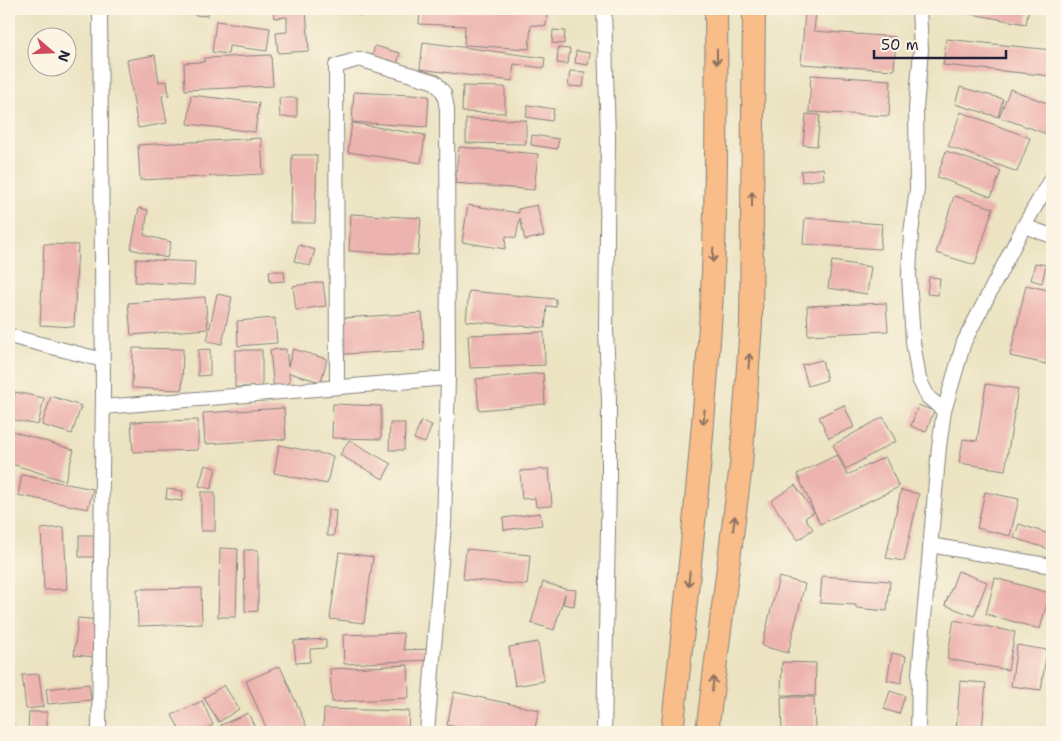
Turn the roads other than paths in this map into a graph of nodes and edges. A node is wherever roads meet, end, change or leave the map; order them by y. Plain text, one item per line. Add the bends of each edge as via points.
1 (100, 9) edge
2 (604, 9) edge
3 (716, 9) edge
4 (754, 9) edge
5 (919, 9) edge
6 (1052, 177) edge
7 (1024, 226) junction
8 (1052, 236) edge
9 (9, 336) edge
10 (102, 360) junction
11 (448, 378) junction
12 (337, 388) junction
13 (103, 407) junction
14 (944, 411) junction
15 (930, 545) junction
16 (1052, 566) edge
17 (99, 732) edge
18 (427, 732) edge
19 (604, 732) edge
20 (672, 732) edge
21 (707, 732) edge
22 (918, 732) edge

1 - 10 street
2 - 19 street via 608,138 606,330 609,480
3 -> 20 main road via 717,124 712,291 704,419
21 -> 4 main road via 741,466 751,324
5 - 14 street via 917,189 911,233 910,295 919,379 928,397
6 - 7 street
7 - 8 street
7 - 14 street via 964,342
9 - 10 street
10 - 13 street
11 - 12 street
11 - 12 street via 447,109 444,93 435,82 359,59 336,66
11 - 18 street via 444,525
12 - 13 street
13 - 17 street
14 - 15 street
15 - 16 street
15 - 22 street via 918,674

